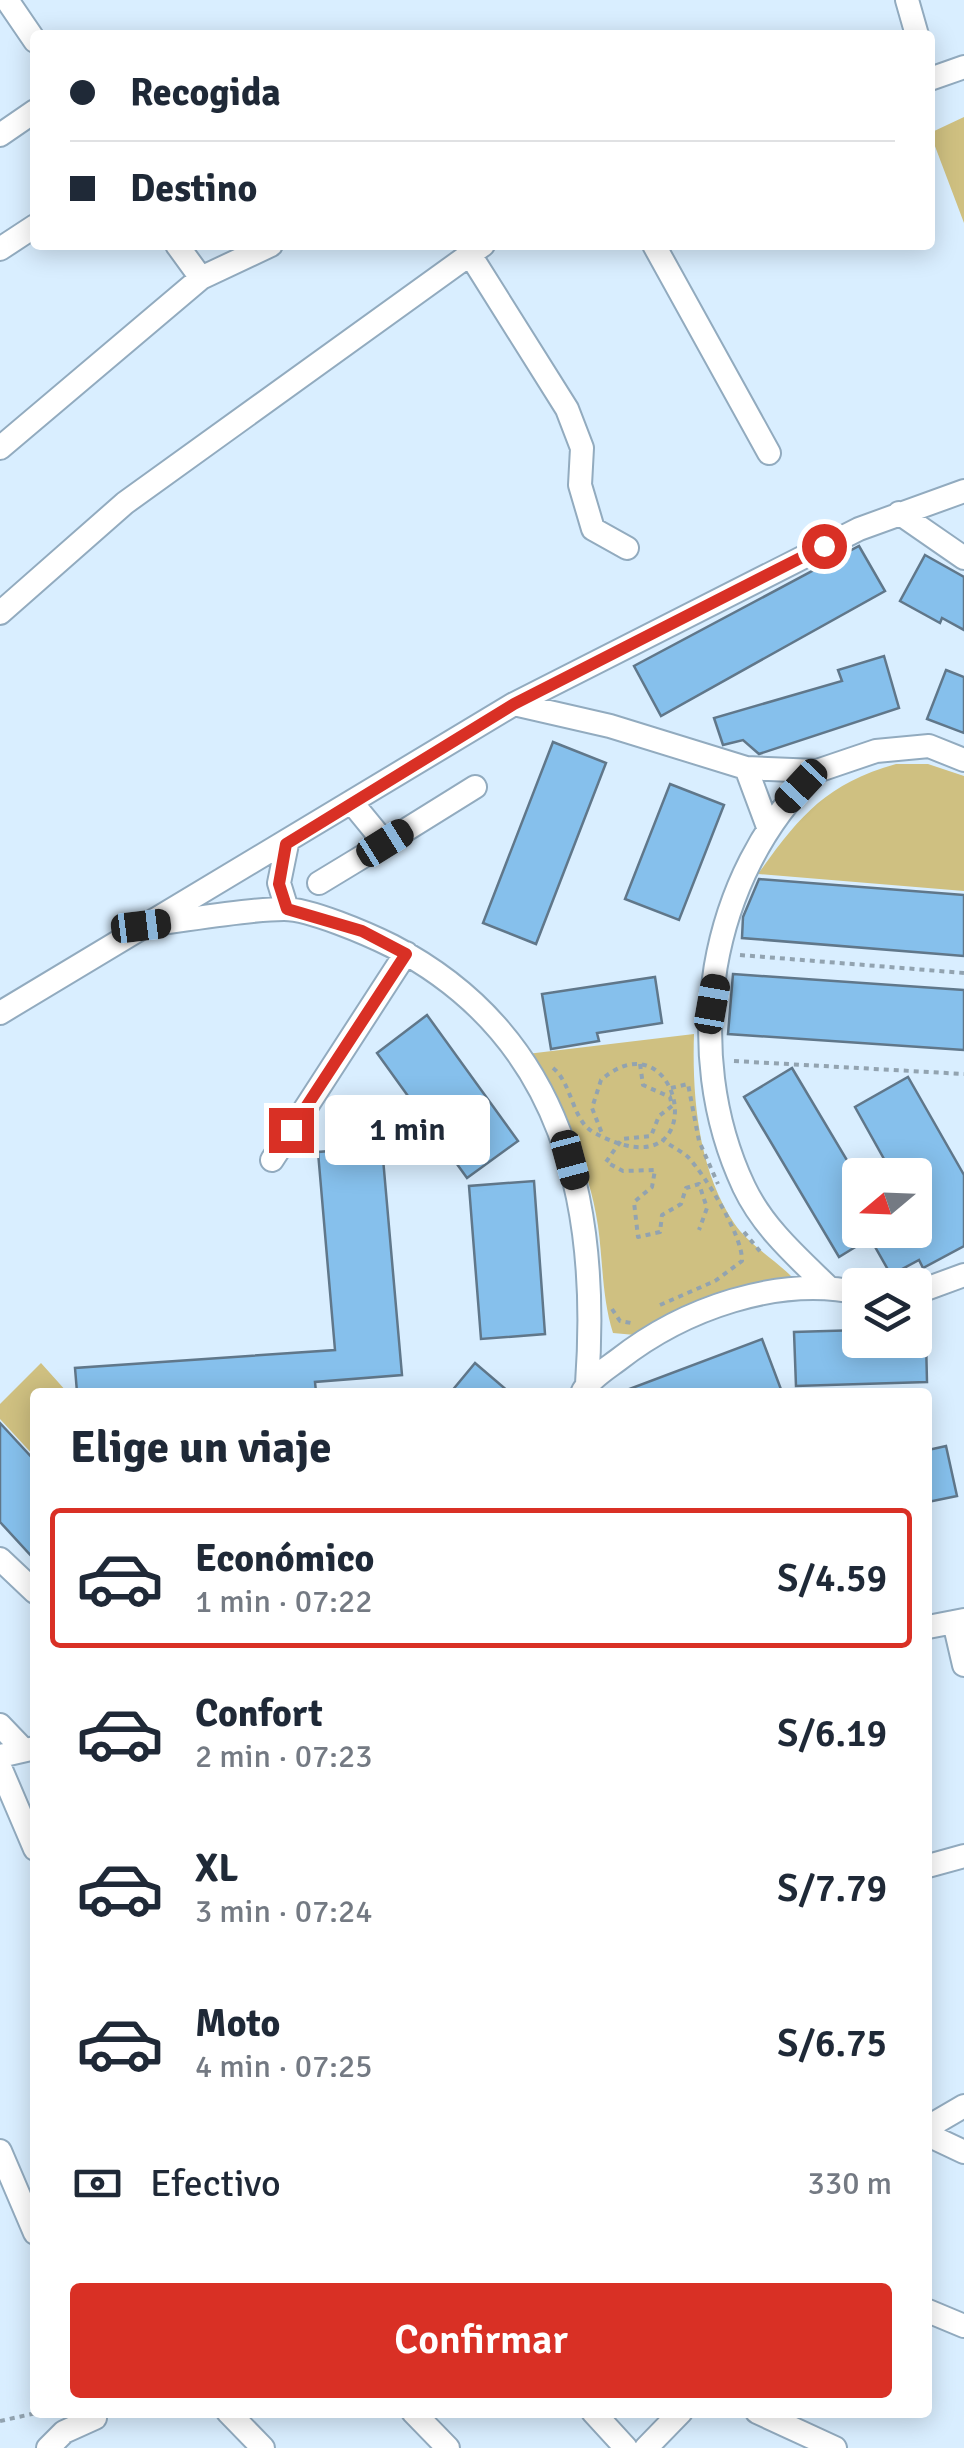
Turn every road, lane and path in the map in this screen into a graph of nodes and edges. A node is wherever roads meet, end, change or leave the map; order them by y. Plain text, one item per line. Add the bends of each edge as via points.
1 (907, 0) edge
2 (19, 4) edge
3 (30, 30) edge
4 (916, 30) edge
5 (964, 66) edge
6 (935, 75) edge
7 (30, 114) edge
8 (0, 135) edge
9 (30, 229) edge
10 (0, 249) edge
11 (181, 250) edge
12 (260, 250) edge
13 (475, 250) edge
14 (477, 250) edge
15 (657, 250) edge
16 (201, 278) junction
17 (0, 448) edge
18 (769, 453) dead end
19 (964, 490) edge
20 (899, 513) junction
21 (627, 548) dead end
22 (964, 558) edge
23 (0, 613) edge
24 (514, 704) junction
25 (964, 760) edge
26 (746, 768) junction
27 (817, 771) junction
28 (476, 787) dead end
29 (353, 804) junction
30 (768, 827) junction
31 (385, 843) junction
32 (286, 844) junction
33 (319, 883) dead end
34 (287, 909) junction
35 (141, 926) junction
36 (720, 952) junction
37 (406, 954) junction
38 (964, 973) edge
39 (0, 1014) edge
40 (710, 1060) junction
41 (640, 1064) junction
42 (964, 1074) edge
43 (671, 1088) junction
44 (662, 1139) junction
45 (616, 1146) junction
46 (272, 1160) dead end
47 (699, 1230) dead end
48 (760, 1252) junction
49 (742, 1253) junction
50 (772, 1264) dead end
51 (964, 1275) edge
52 (827, 1286) junction
53 (932, 1287) edge
54 (842, 1289) edge
55 (610, 1300) dead end
56 (659, 1306) dead end
57 (591, 1330) junction
58 (624, 1340) junction
59 (584, 1388) edge
60 (0, 1560) edge
61 (30, 1587) edge
62 (959, 1621) edge
63 (932, 1626) edge
64 (964, 1666) edge
65 (0, 1725) edge
66 (19, 1751) edge
67 (0, 1768) edge
68 (30, 1837) edge
69 (964, 1856) edge
70 (932, 1865) edge
71 (964, 2106) edge
72 (932, 2125) edge
73 (932, 2137) edge
74 (0, 2151) edge
75 (964, 2152) edge
76 (30, 2206) edge
77 (932, 2313) edge
78 (964, 2326) edge
79 (30, 2414) edge
80 (95, 2418) dead end
81 (234, 2418) edge
82 (418, 2418) edge
83 (598, 2418) edge
84 (674, 2418) edge
85 (771, 2418) edge
86 (0, 2421) edge
87 (445, 2447) edge
88 (48, 2448) edge
89 (263, 2448) edge
90 (626, 2448) edge
91 (646, 2448) edge
92 (835, 2448) edge

1 - 4 street
2 - 3 street
5 - 6 street
7 - 8 street
9 - 10 street
11 - 16 street
12 - 16 street
13 - 23 street via 125,504
14 - 21 street via 567,409 582,448 580,486 593,529
15 - 18 street
16 - 17 street
19 - 20 street
20 - 22 street
20 - 24 street
24 - 26 street
24 - 29 street
25 - 27 street via 929,746 876,750
26 - 27 street
26 - 30 street
27 - 30 street
28 - 31 street
29 - 31 street
29 - 32 street
30 - 36 street via 734,896
31 - 33 street
32 - 34 street via 279,884
32 - 35 street
34 - 35 street
34 - 37 street via 362,931
35 - 39 street
36 - 38 path
36 - 40 street
37 - 46 street
37 - 57 street via 446,982 504,1039 564,1136 591,1280
40 - 42 path
40 - 52 street via 720,1125 745,1190 779,1240
41 - 43 path
41 - 45 path via 612,1070 594,1093 595,1122
41 - 45 path via 643,1085 670,1097 672,1106 651,1136 628,1136
43 - 44 path via 675,1116
43 - 48 path via 688,1084 706,1158
44 - 45 path via 639,1150
44 - 49 path via 698,1170
45 - 47 path via 609,1166 654,1170 652,1186 634,1202 638,1236 660,1232 662,1215 698,1184 708,1208
48 - 49 path
48 - 50 path
49 - 56 path via 742,1261 716,1281
51 - 53 street
52 - 54 street
52 - 58 street via 717,1307
55 - 58 path via 620,1321 638,1325
57 - 58 street
57 - 59 street
58 - 59 street
60 - 61 street
62 - 63 street
62 - 64 street
65 - 66 street
67 - 68 street
69 - 70 street
71 - 72 street
73 - 75 street
74 - 76 street
77 - 78 street
79 - 86 path
80 - 88 street
81 - 89 street
82 - 87 street
83 - 90 street
84 - 91 street
85 - 92 street

